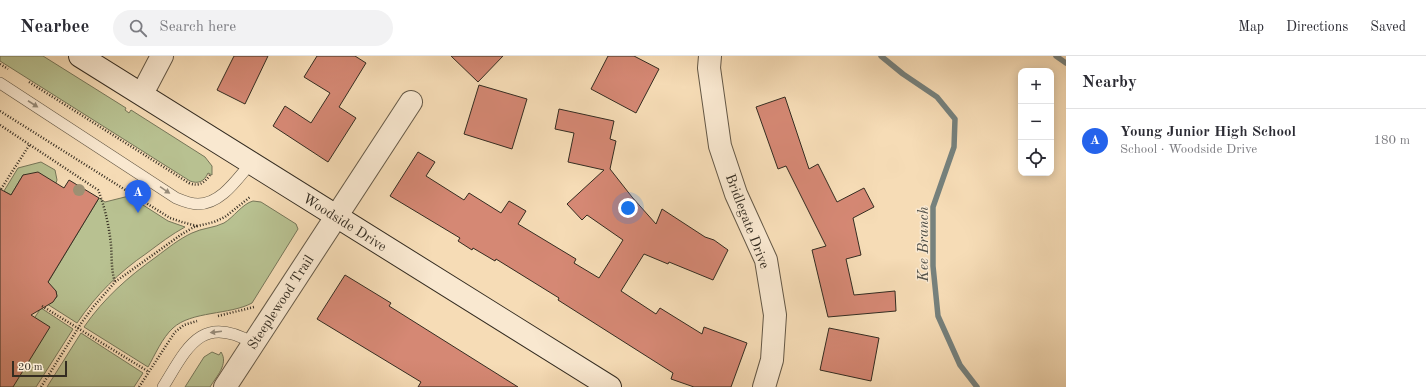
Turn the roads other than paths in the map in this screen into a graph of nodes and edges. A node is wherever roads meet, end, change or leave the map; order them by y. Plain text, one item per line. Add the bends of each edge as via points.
1 (80, 56) edge
2 (162, 56) edge
3 (710, 56) edge
4 (0, 83) edge
5 (142, 94) junction
6 (411, 102) dead end
7 (251, 163) junction
8 (336, 217) junction
9 (253, 343) junction
10 (163, 387) edge
11 (225, 387) edge
12 (610, 387) edge
13 (764, 387) edge

1 - 5 street, Woodside Drive
2 - 5 street
3 - 13 street, Bridlegate Drive via 709,68 720,146 736,194 766,260 775,315 772,360
4 -> 7 lane via 176,198 186,202 210,202 231,186
5 - 7 street, Woodside Drive
6 - 8 street, Steeplewood Trail
7 - 8 street, Woodside Drive
8 - 9 street, Steeplewood Trail
8 - 12 street, Woodside Drive
9 -> 10 lane via 235,334 223,332 199,338 186,350
9 - 11 street, Steeplewood Trail

